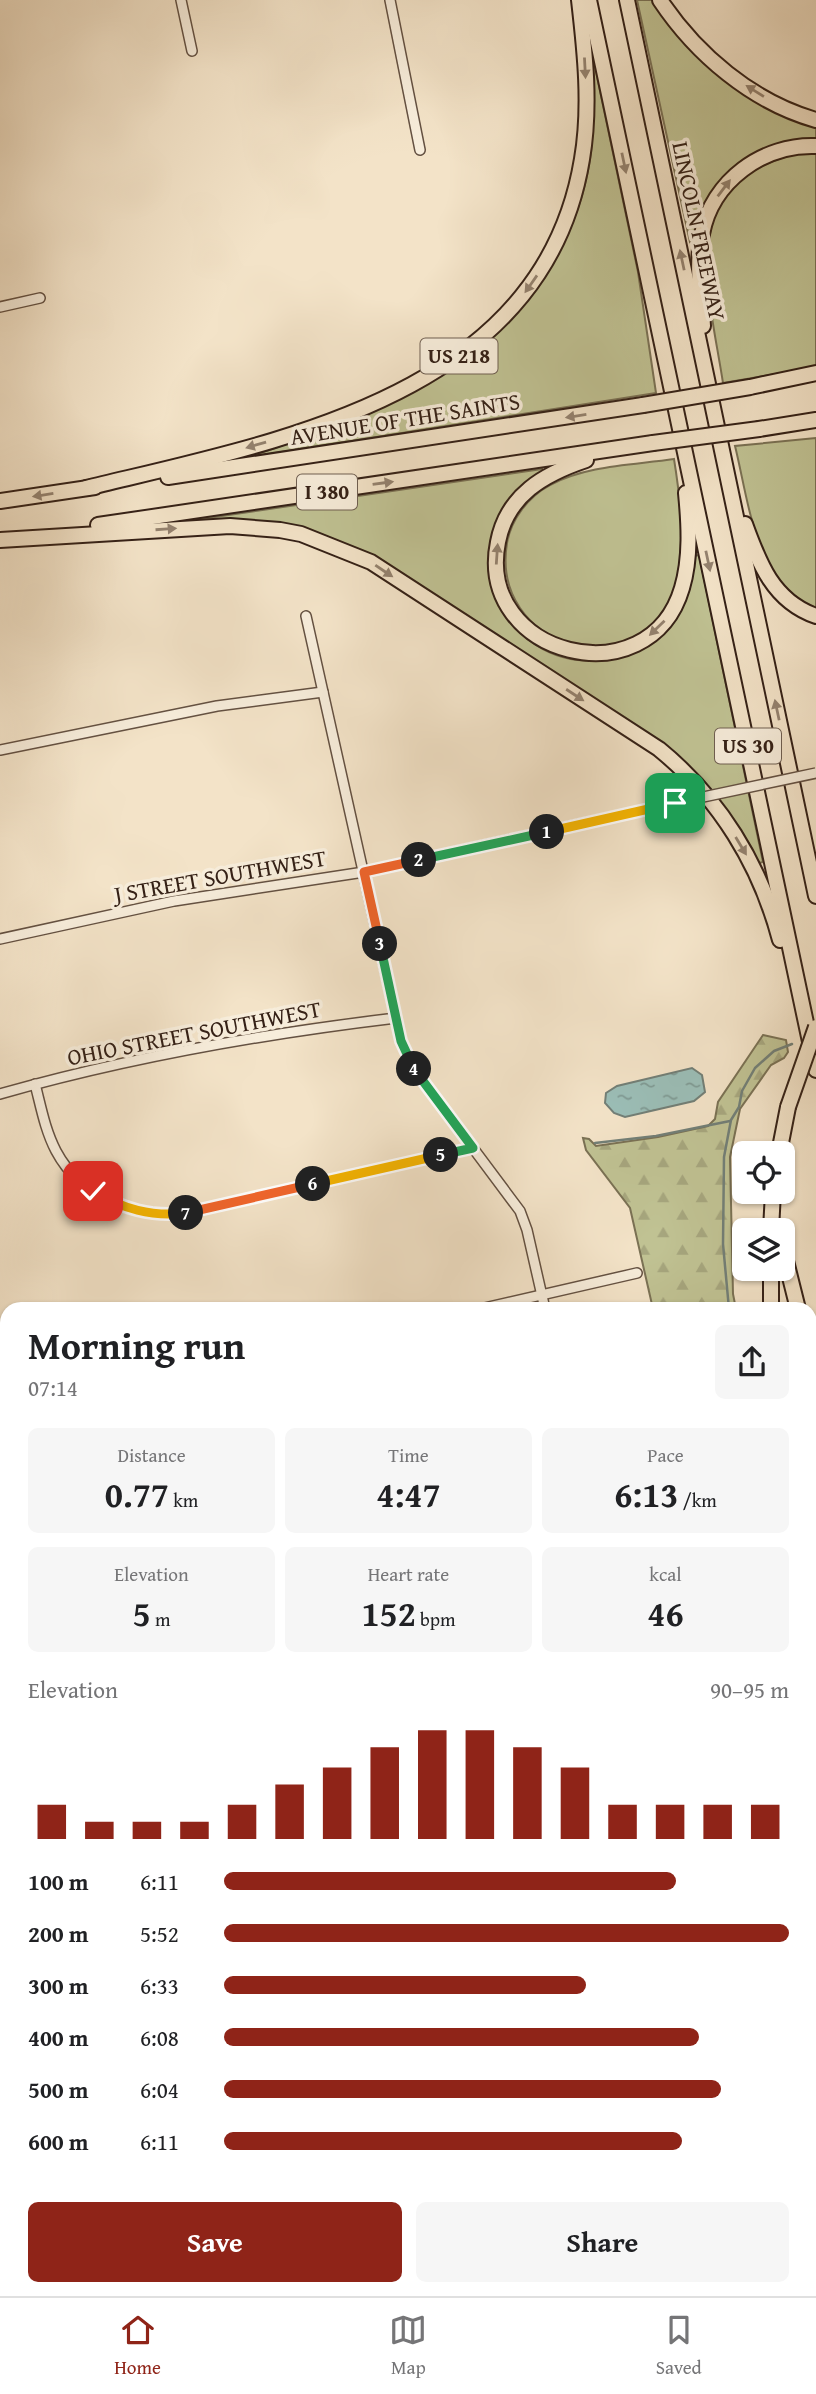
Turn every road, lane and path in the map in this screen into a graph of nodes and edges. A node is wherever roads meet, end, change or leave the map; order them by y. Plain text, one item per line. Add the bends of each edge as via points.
1 (181, 0) edge
2 (390, 0) edge
3 (579, 0) edge
4 (589, 0) edge
5 (627, 0) edge
6 (660, 0) edge
7 (192, 51) dead end
8 (816, 120) edge
9 (816, 146) edge
10 (420, 150) dead end
11 (40, 298) dead end
12 (0, 307) edge
13 (705, 373) junction
14 (816, 373) edge
15 (816, 379) edge
16 (750, 387) junction
17 (816, 420) edge
18 (678, 422) junction
19 (759, 429) junction
20 (816, 430) edge
21 (629, 447) junction
22 (726, 471) junction
23 (86, 488) junction
24 (0, 501) edge
25 (0, 540) edge
26 (306, 616) dead end
27 (816, 616) edge
28 (323, 692) junction
29 (0, 750) edge
30 (816, 773) edge
31 (364, 872) junction
32 (816, 896) edge
33 (0, 939) edge
34 (396, 1018) junction
35 (816, 1027) edge
36 (816, 1072) edge
37 (35, 1084) junction
38 (0, 1094) edge
39 (781, 1141) edge
40 (473, 1148) junction
41 (637, 1273) dead end
42 (771, 1281) edge
43 (792, 1281) edge
44 (542, 1295) junction
45 (511, 1302) edge
46 (544, 1302) edge
47 (771, 1302) edge
48 (797, 1302) edge

1 - 7 street
2 - 10 street
3 -> 23 highway, US 218 via 586,126 576,187 557,240 506,315 447,365 362,409 261,444
4 -> 18 highway, US 30
13 -> 5 highway, LINCOLN FREEWAY / US 30
8 -> 6 highway via 777,105 720,68 694,44
13 -> 9 highway via 699,260 702,232 718,195 746,166 782,150
11 - 12 street
13 - 22 highway, LINCOLN FREEWAY / US 30
14 - 16 highway
15 - 16 highway, AVENUE OF THE SAINTS / I 380
16 -> 23 highway, AVENUE OF THE SAINTS / I 380, bridge
17 - 19 highway, I 380
18 -> 21 highway via 689,540 682,590 673,608 647,638 631,646 591,655 554,647 523,626 502,594 495,554 500,531 520,495 535,483 558,470
18 -> 36 highway, US 30
19 - 20 highway
19 - 21 highway, I 380, bridge
25 -> 21 highway, I 380
22 - 27 highway via 766,576 786,599
32 -> 22 highway, US 30
23 -> 24 highway, AVENUE OF THE SAINTS / I 380
25 -> 36 highway via 229,526 300,534 371,562 659,749 703,790 754,868 776,926
26 - 28 street
28 - 29 street via 217,706
28 - 31 street
30 - 31 street, J STREET SOUTHWEST, bridge
31 - 33 street, J STREET SOUTHWEST via 174,901
31 - 34 street
34 - 37 street, OHIO STREET SOUTHWEST via 233,1041
34 - 40 street via 406,1056
35 - 39 highway, bridge via 788,1107
37 - 38 street, OHIO STREET SOUTHWEST
37 - 40 street via 48,1132 74,1175 117,1205 163,1215
40 - 44 street via 520,1211
41 - 44 street
42 - 47 highway
43 - 48 highway
44 - 45 street
44 - 46 street

